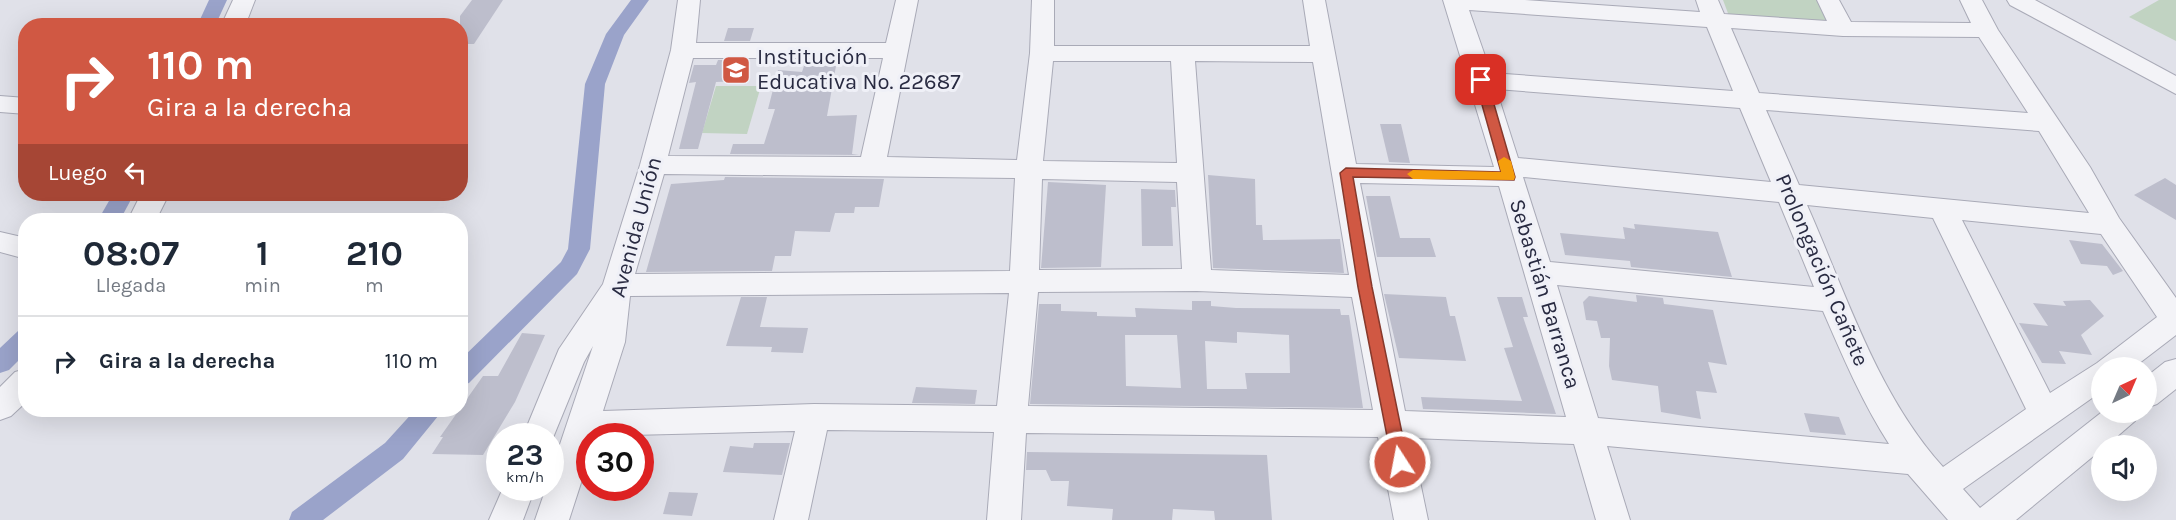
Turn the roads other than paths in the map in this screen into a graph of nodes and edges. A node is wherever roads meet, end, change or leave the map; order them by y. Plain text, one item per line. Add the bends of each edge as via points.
1 (244, 0) edge
2 (689, 0) edge
3 (907, 0) edge
4 (1043, 0) edge
5 (1314, 0) edge
6 (1828, 0) edge
7 (1971, 0) edge
8 (2018, 0) edge
9 (1454, 1) edge
10 (1711, 10) edge
11 (236, 18) edge
12 (1844, 29) junction
13 (1986, 30) junction
14 (682, 50) junction
15 (894, 51) junction
16 (1042, 53) junction
17 (1324, 54) junction
18 (1183, 56) junction
19 (1481, 80) junction
20 (2176, 86) edge
21 (1750, 99) junction
22 (0, 104) edge
23 (18, 105) edge
24 (2048, 123) junction
25 (653, 165) junction
26 (872, 166) junction
27 (1029, 170) junction
28 (1507, 172) junction
29 (1190, 173) junction
30 (1346, 173) junction
31 (1790, 194) junction
32 (1942, 208) junction
33 (2109, 225) junction
34 (0, 242) edge
35 (18, 247) edge
36 (1538, 272) junction
37 (1197, 280) junction
38 (1024, 284) junction
39 (617, 285) junction
40 (1365, 287) junction
41 (1832, 300) junction
42 (2176, 320) edge
43 (2125, 357) edge
44 (2176, 371) edge
45 (2091, 382) edge
46 (2157, 386) edge
47 (18, 389) edge
48 (0, 406) edge
49 (2045, 416) junction
50 (814, 417) junction
51 (1011, 421) junction
52 (544, 423) edge
53 (585, 423) edge
54 (642, 423) edge
55 (2110, 423) edge
56 (1393, 424) junction
57 (1588, 431) junction
58 (576, 449) edge
59 (1917, 460) junction
60 (1941, 486) junction
61 (514, 501) edge
62 (506, 520) edge
63 (552, 520) edge
64 (791, 520) edge
65 (1004, 520) edge
66 (1411, 520) edge
67 (1613, 520) edge
68 (1969, 520) edge
69 (1991, 520) edge

1 - 11 street
2 - 14 street, Avenida Unión
3 - 15 street
4 - 16 street
5 - 17 street
6 - 12 street
7 - 13 street
8 - 20 street
9 - 10 street
9 - 19 street, Sebastián Barranca
10 - 12 street
10 - 21 street, Prolongación Cañete
12 - 13 street
13 - 24 street
14 - 15 street
14 - 25 street, Avenida Unión
15 - 26 street
16 - 18 street
16 - 27 street
17 - 18 street
17 - 30 street
18 - 29 street
19 - 21 street
19 - 28 street, Sebastián Barranca
21 - 24 street
21 - 31 street, Prolongación Cañete
22 - 23 street
24 - 33 street
25 - 26 street
25 - 39 street, Avenida Unión
26 - 27 street
27 - 29 street
27 - 38 street
28 - 30 street
28 - 31 street
28 - 36 street, Sebastián Barranca
29 - 37 street
30 - 40 street
31 - 32 street
31 - 41 street, Prolongación Cañete
32 - 33 street
32 - 49 street
33 - 42 street
34 - 35 street
36 - 41 street
36 - 57 street, Sebastián Barranca
37 - 38 street
37 - 40 street
38 - 39 street
38 - 51 street
39 - 52 street via 570,358
39 - 53 street, Avenida Unión via 610,342
40 - 56 street
41 - 59 street, Prolongación Cañete via 1882,405
42 - 43 street
44 - 46 street
45 - 49 street
47 - 48 street
49 - 60 street
50 - 51 street
50 - 54 street
50 - 64 street
51 - 56 street
51 - 65 street
55 - 69 street
56 - 57 street
56 - 66 street
57 - 59 street
57 - 67 street, Sebastián Barranca
58 - 63 street, Avenida Unión
59 - 60 street, Prolongación Cañete
60 - 68 street, Prolongación Cañete
61 - 62 street

